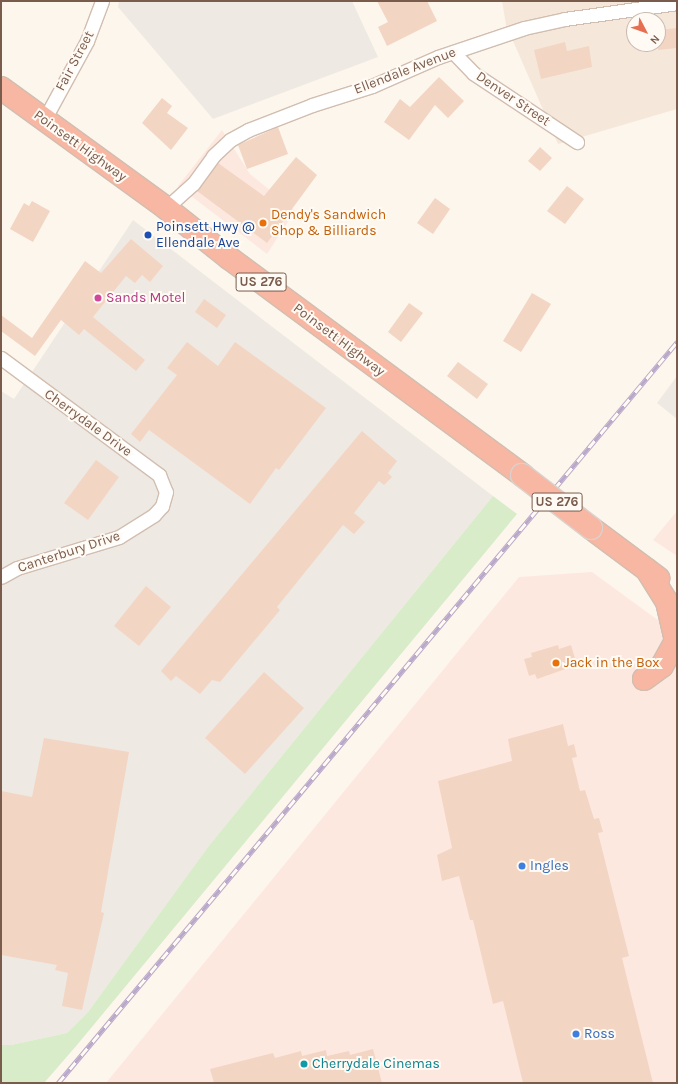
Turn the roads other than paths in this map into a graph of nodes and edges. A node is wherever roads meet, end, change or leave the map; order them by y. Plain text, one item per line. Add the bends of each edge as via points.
1 (102, 1) edge
2 (659, 3) edge
3 (677, 3) edge
4 (453, 52) junction
5 (1, 88) edge
6 (44, 120) junction
7 (577, 142) dead end
8 (166, 208) junction
9 (1, 358) edge
10 (166, 492) joint
11 (646, 570) junction
12 (1, 577) edge
13 (677, 592) edge
14 (644, 679) dead end

1 - 6 street, Fair Street via 87,41
2 - 3 street, Ellendale Avenue
2 - 4 street, Ellendale Avenue via 524,28
4 - 7 street, Denver Street via 473,73
4 - 8 street, Ellendale Avenue via 372,86 312,105 248,130 230,140 212,156 193,184
5 - 6 highway, Poinsett Highway / US 276
6 - 8 highway, Poinsett Highway / US 276
8 - 11 highway, Poinsett Highway / US 276, bridge
9 - 10 street, Cherrydale Drive via 159,475
10 - 12 street, Canterbury Drive via 162,506 154,515 119,537 17,568
11 - 13 highway, Poinsett Highway / US 276
11 - 14 highway via 667,602 676,641 662,666

